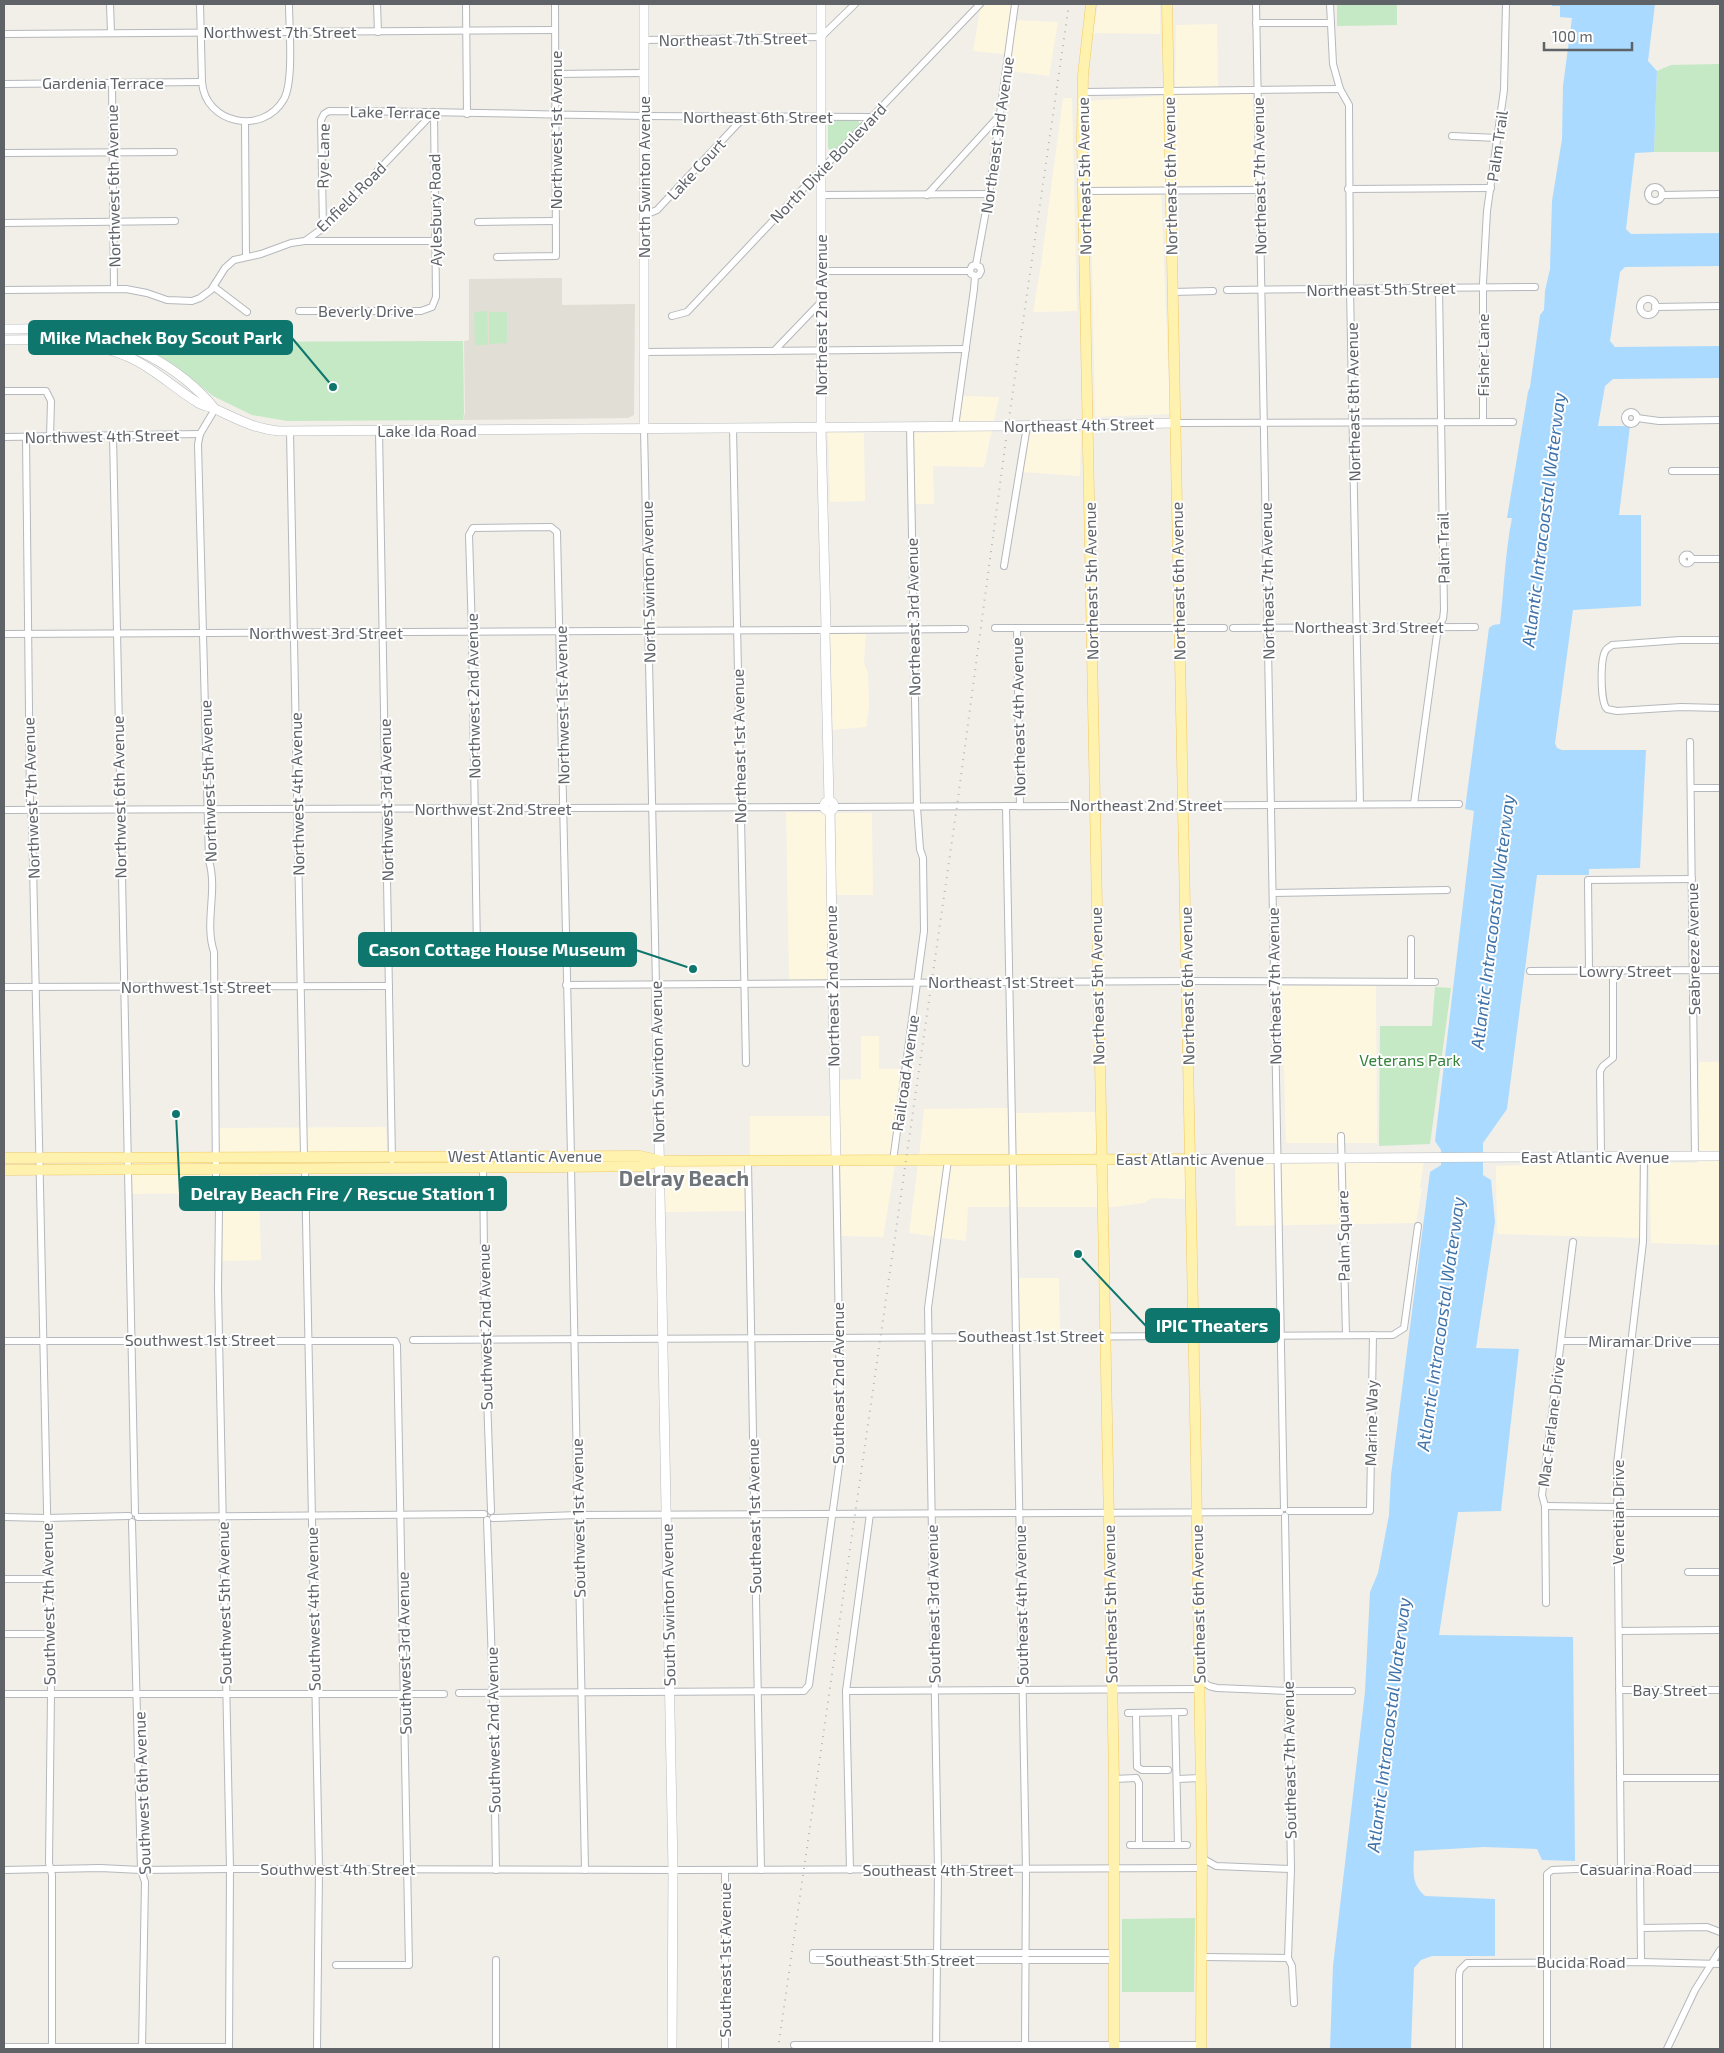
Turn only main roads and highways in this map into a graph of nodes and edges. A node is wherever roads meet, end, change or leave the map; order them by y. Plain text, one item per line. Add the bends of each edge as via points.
1 (1091, 4) edge
2 (1167, 4) edge
3 (332, 1156) junction
4 (571, 1156) junction
5 (587, 1156) junction
6 (304, 1157) junction
7 (4, 1158) edge
8 (1101, 1159) junction
9 (1190, 1159) junction
10 (659, 1161) junction
11 (557, 1167) junction
12 (571, 1167) junction
13 (280, 1169) junction
14 (305, 1169) junction
15 (4, 1170) edge
16 (1114, 2047) edge
17 (1201, 2047) edge

1 - 8 main road, Northeast 5th Avenue via 1084,59 1083,191
2 - 9 main road, Northeast 6th Avenue
3 - 4 main road, West Atlantic Avenue
3 - 6 main road, West Atlantic Avenue
3 - 14 main road via 314,1161
4 - 5 main road, West Atlantic Avenue
4 - 11 main road
5 - 10 main road, West Atlantic Avenue via 640,1156
5 - 12 main road
6 - 7 main road, West Atlantic Avenue
6 - 13 main road via 295,1166
8 - 9 main road, East Atlantic Avenue
8 - 10 main road, East Atlantic Avenue
8 - 16 main road, Southeast 5th Avenue via 1114,1779
9 - 17 main road, Southeast 6th Avenue via 1201,1778
10 - 12 main road, West Atlantic Avenue via 643,1166
11 - 12 main road, West Atlantic Avenue
11 - 14 main road, West Atlantic Avenue
13 - 14 main road, West Atlantic Avenue
13 - 15 main road, West Atlantic Avenue

